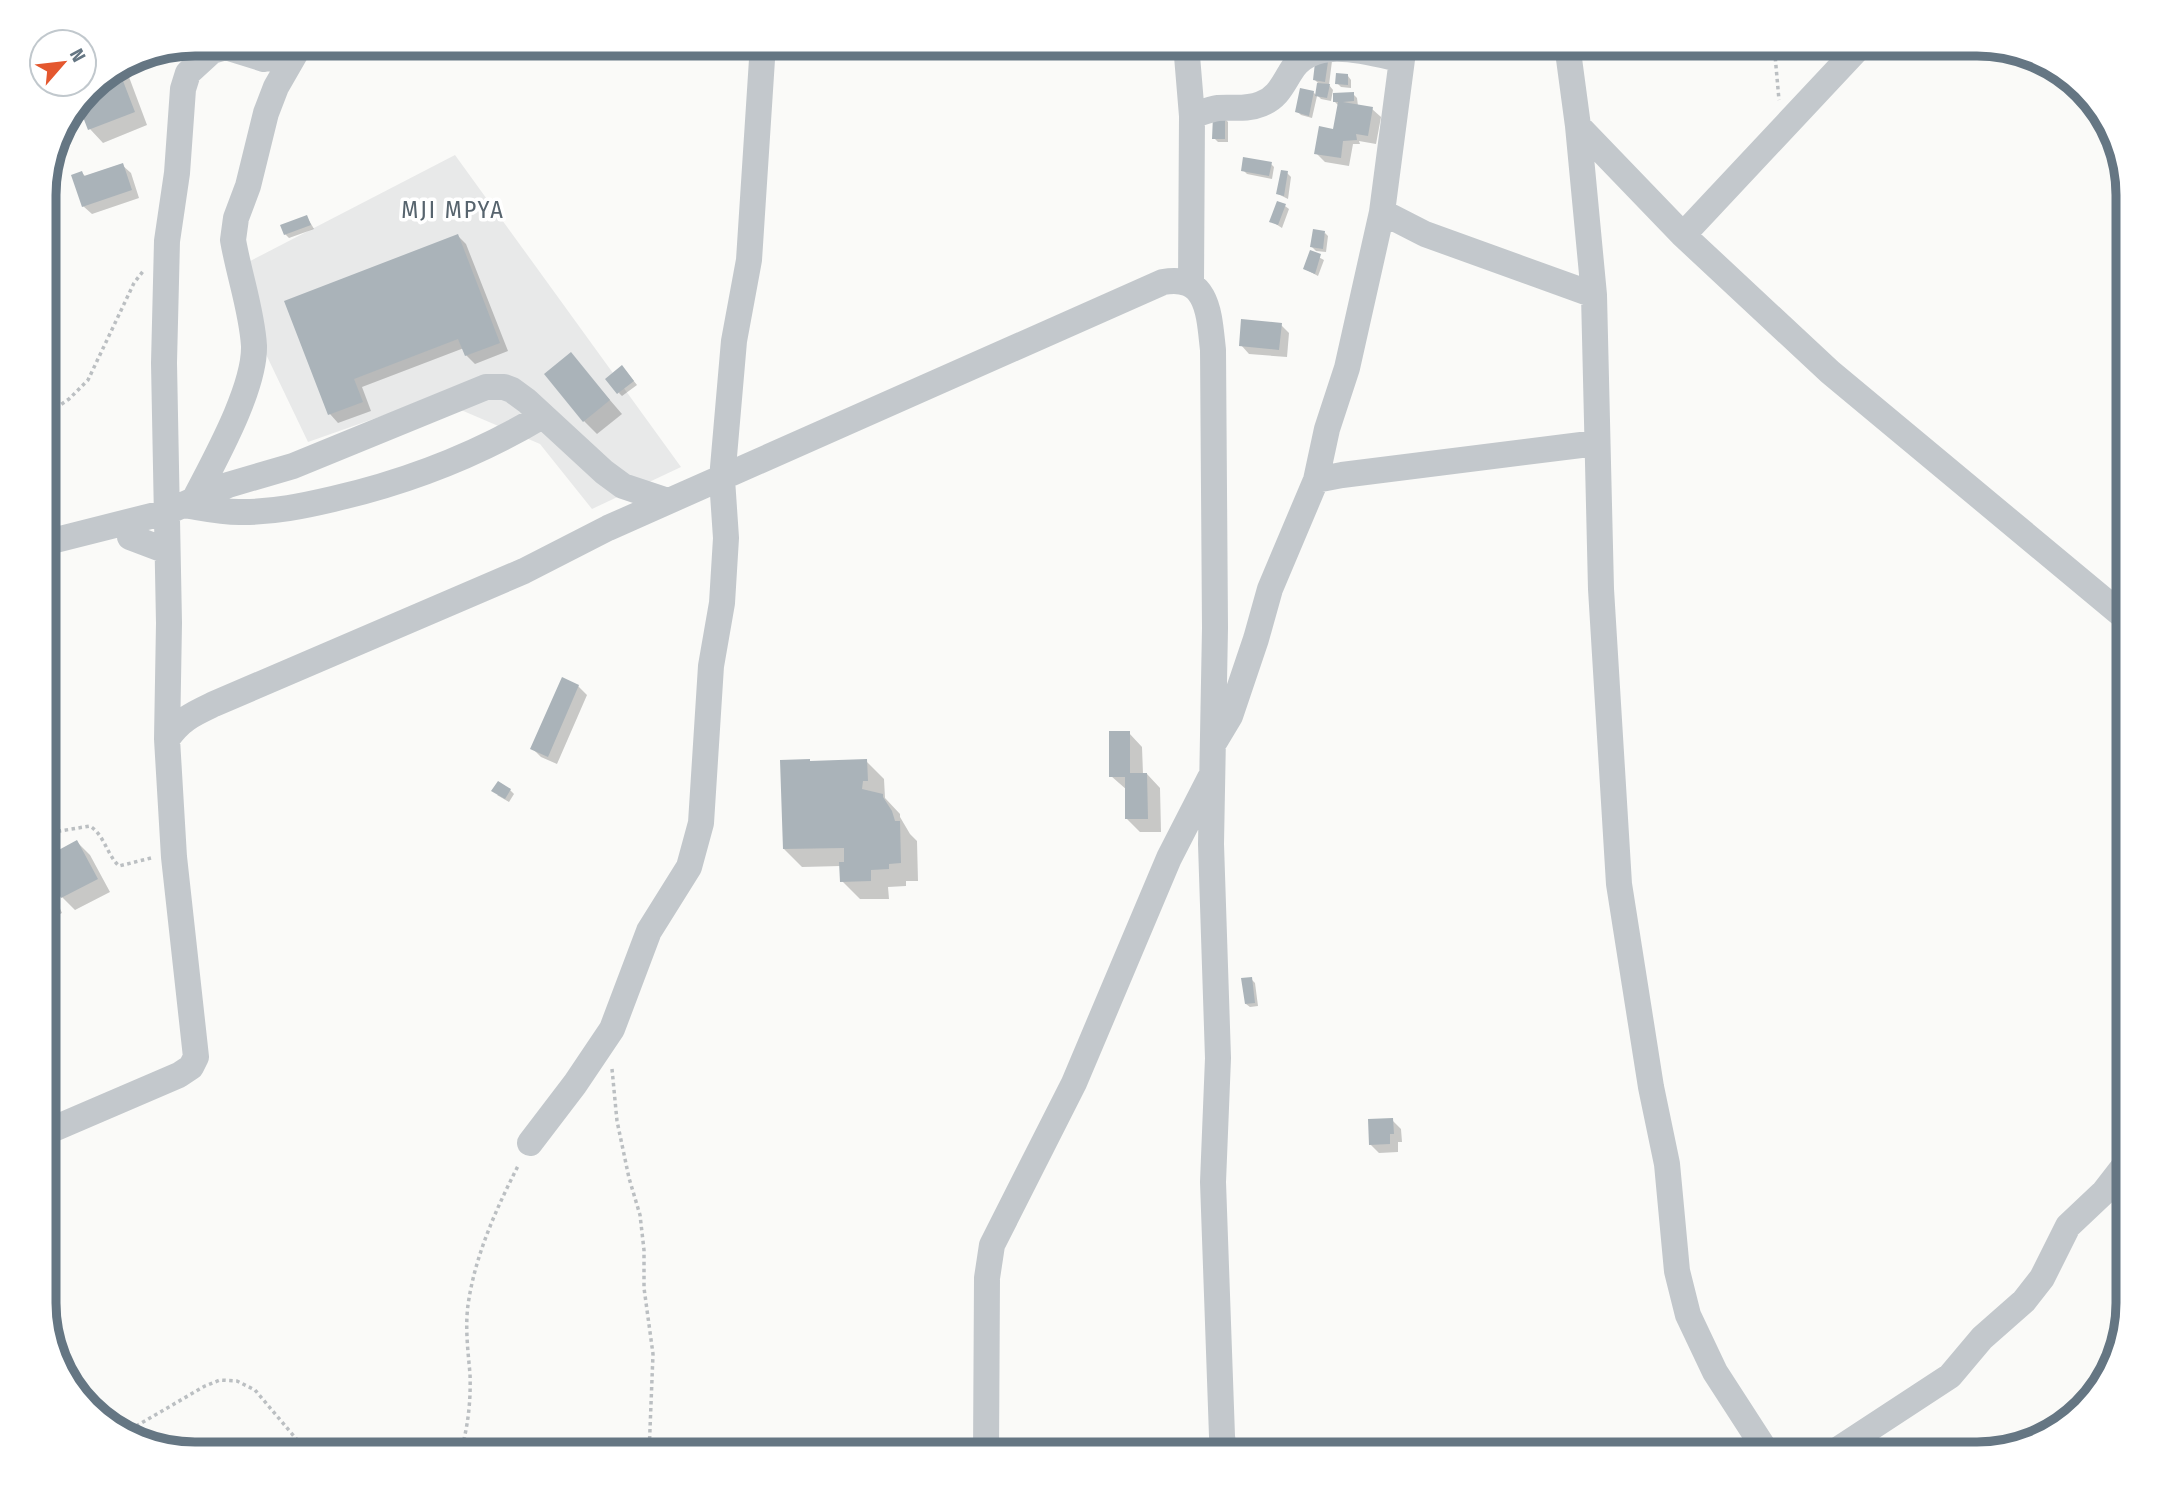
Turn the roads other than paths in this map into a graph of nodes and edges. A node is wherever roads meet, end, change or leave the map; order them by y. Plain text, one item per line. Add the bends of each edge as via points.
1 (207, 56) edge
2 (252, 56) edge
3 (282, 56) edge
4 (294, 56) edge
5 (762, 56) edge
6 (1187, 56) edge
7 (1309, 56) edge
8 (1398, 56) edge
9 (1569, 56) edge
10 (1851, 56) edge
11 (1192, 116) junction
12 (1578, 126) junction
13 (1382, 212) junction
14 (1683, 234) junction
15 (1191, 283) junction
16 (1594, 295) junction
17 (542, 416) junction
18 (1597, 443) junction
19 (722, 479) junction
20 (1316, 480) junction
21 (668, 501) junction
22 (182, 506) junction
23 (130, 537) dead end
24 (56, 540) edge
25 (167, 551) junction
26 (2116, 610) edge
27 (169, 691) junction
28 (214, 704) junction
29 (167, 739) junction
30 (1213, 745) junction
31 (1212, 773) junction
32 (56, 1128) edge
33 (530, 1143) road end
34 (2116, 1177) edge
35 (986, 1442) edge
36 (1223, 1442) edge
37 (1760, 1442) edge
38 (1849, 1442) edge

1 - 22 street via 188,73 183,89 167,241 164,363
2 - 3 street via 264,60
4 - 22 street via 265,113 233,230 254,347 249,378 219,451
5 - 19 street via 749,260 734,341
6 - 11 street
7 - 11 street via 1297,62 1279,92 1260,105 1217,108
8 - 13 street
9 - 12 street
10 - 14 street
11 - 15 street
12 - 14 street
12 - 16 street
13 - 16 street via 1425,234
13 - 20 street
14 - 26 street via 1830,372
15 - 19 street via 1177,280 1140,290
15 - 30 street via 1208,310 1213,349
16 - 18 street
17 - 21 street via 623,486
17 - 22 street via 502,440 380,488 271,511 239,513
17 - 22 street via 512,390 486,387
18 - 20 street
18 - 37 street via 1619,884 1667,1164 1677,1272 1688,1315 1715,1372
19 - 21 street
19 - 33 street via 726,538 722,603 711,666 701,823 690,867 649,930 612,1029
20 - 30 street via 1270,589 1230,716
21 - 28 street via 524,571
22 - 24 street
22 - 25 street
23 - 25 street
25 - 27 street
27 - 28 street
27 - 29 street
28 - 29 street via 183,720
29 - 32 street via 194,1062 179,1075
30 - 31 street
31 - 35 street via 1168,858 1073,1083 992,1245 987,1278
31 - 36 street via 1218,1058 1213,1182
34 - 38 street via 2068,1226 2042,1278 2024,1301 1982,1338 1950,1376

